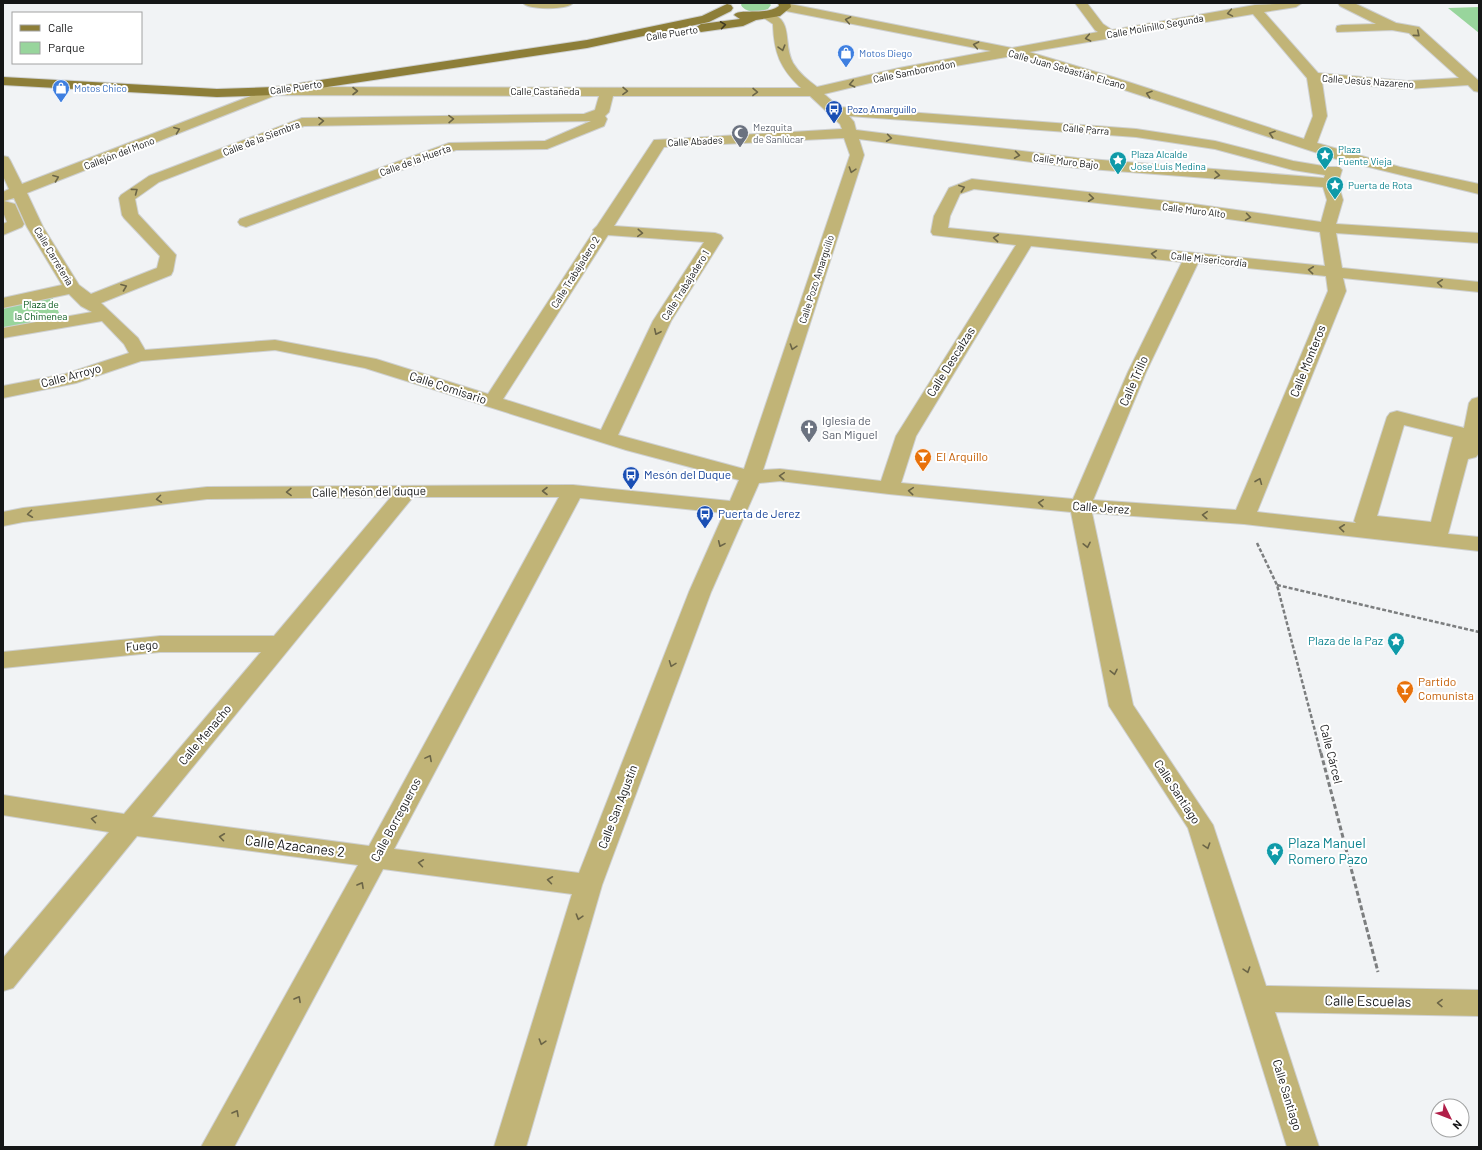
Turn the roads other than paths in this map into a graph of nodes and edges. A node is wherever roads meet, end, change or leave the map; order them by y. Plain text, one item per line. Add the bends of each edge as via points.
1 (529, 3) edge
2 (567, 3) edge
3 (1081, 3) edge
4 (1296, 3) edge
5 (1344, 3) edge
6 (727, 5) edge
7 (785, 5) edge
8 (1255, 9) junction
9 (761, 16) junction
10 (1393, 27) junction
11 (1342, 29) dead end
12 (1110, 34) junction
13 (587, 44) junction
14 (1014, 52) junction
15 (1314, 77) junction
16 (3, 81) edge
17 (1474, 85) edge
18 (606, 90) junction
19 (274, 91) junction
20 (815, 92) junction
21 (218, 93) junction
22 (235, 108) junction
23 (834, 111) junction
24 (602, 112) junction
25 (850, 133) junction
26 (659, 143) joint
27 (1309, 146) junction
28 (1341, 156) junction
29 (3, 160) edge
30 (1332, 178) junction
31 (1479, 189) edge
32 (20, 192) junction
33 (3, 197) edge
34 (3, 206) edge
35 (246, 222) dead end
36 (35, 227) junction
37 (1327, 228) junction
38 (3, 230) edge
39 (601, 230) junction
40 (939, 232) joint
41 (3, 234) edge
42 (1479, 238) edge
43 (1026, 241) junction
44 (1192, 258) junction
45 (1335, 272) junction
46 (1479, 287) edge
47 (72, 288) junction
48 (88, 302) junction
49 (3, 303) edge
50 (106, 315) junction
51 (3, 333) edge
52 (139, 356) junction
53 (3, 392) edge
54 (492, 402) junction
55 (1479, 402) edge
56 (607, 437) junction
57 (625, 471) joint
58 (751, 477) junction
59 (889, 488) junction
60 (407, 491) junction
61 (573, 491) junction
62 (1080, 506) junction
63 (737, 508) junction
64 (1244, 517) junction
65 (3, 518) edge
66 (1365, 521) joint
67 (1451, 540) junction
68 (1479, 544) edge
69 (281, 644) junction
70 (3, 660) edge
71 (3, 805) edge
72 (131, 825) junction
73 (376, 857) junction
74 (588, 885) junction
75 (3, 979) edge
76 (1257, 999) junction
77 (1479, 1003) edge
78 (217, 1147) edge
79 (510, 1147) edge
80 (1303, 1147) edge

1 - 2 street
3 - 12 street via 1099,26
4 - 8 street, Calle Molinillo Segunda
5 - 10 street
6 - 9 main road via 737,14
6 - 13 main road, Calle Puerto via 718,14 705,19
7 - 9 main road, Calle Puerto via 776,14
14 -> 7 street, Calle Juan Sebastián Elcano
8 -> 12 street, Calle Molinillo Segunda
8 - 15 street
13 -> 9 main road, Calle Puerto via 743,22
9 -> 20 street, Calle Pozo Amarguillo via 776,20 779,24 780,43 786,62
10 - 11 street
10 -> 17 street via 1414,30
12 -> 14 street, Calle Molinillo Segunda
13 - 19 main road, Calle Puerto
14 -> 20 street, Calle Samborondon via 899,72
27 -> 14 street, Calle Juan Sebastián Elcano
15 - 17 street, Calle Jesús Nazareno via 1407,85
15 - 27 street via 1320,116
16 - 21 main road, Calle Puerto
19 -> 18 street, Calle Castañeda
18 -> 20 street, Calle Castañeda
18 - 24 street
19 - 21 main road, Calle Puerto
19 - 22 street, Callejón del Mono
20 - 23 street, Calle Pozo Amarguillo
21 - 22 street via 235,99
32 -> 22 street, Callejón del Mono
23 - 25 street, Calle Pozo Amarguillo via 847,122
23 - 30 street, Calle Parra via 1136,133 1215,145
24 - 35 street, Calle de la Huerta via 599,123 547,144 454,146
48 -> 24 street, Calle de la Siembra via 165,271 168,255 130,214 126,198 154,179 302,122 584,118
25 - 26 street, Calle Abades
25 -> 30 street, Calle Muro Bajo via 1077,163
25 -> 58 street, Calle Pozo Amarguillo via 857,155
26 - 39 street, Calle Trabajadero 2
27 - 28 street, Calle Juan Sebastián Elcano
28 - 30 street
28 - 31 street, Calle Juan Sebastián Elcano
29 - 32 street, Calle Carretería
30 - 37 street, Calle Monteros via 1335,200
32 - 33 street, Callejón del Mono
32 - 36 street, Calle Carretería
34 - 38 street via 9,207 16,224
36 - 41 street
36 - 47 street, Calle Carretería
40 -> 37 street, Calle Muro Alto via 942,216 954,191 972,184 1186,208
37 - 42 street, Calle Muro Alto
37 - 45 street, Calle Monteros
39 - 54 street, Calle Trabajadero 2
39 -> 56 street, Calle Trabajadero 1 via 716,238 662,321
43 -> 40 street, Calle Misericordia
44 -> 43 street, Calle Misericordia
43 - 59 street, Calle Descalzas via 906,436
45 -> 44 street, Calle Misericordia
44 - 62 street, Calle Trillo via 1137,372
46 -> 45 street, Calle Misericordia
64 -> 45 street, Calle Monteros via 1337,291
47 - 48 street, Calle Carretería
47 - 49 street
48 - 50 street, Calle Carretería
50 - 51 street
50 - 52 street, Calle Carretería via 132,342
52 - 53 street, Calle Arroyo via 69,379
52 - 54 street, Calle Comisario via 275,345 369,363
54 - 56 street, Calle Comisario
55 - 67 street
56 - 58 street, Calle Comisario
57 - 57 street via 633,452 738,482 730,502 616,491
59 -> 58 street, Calle Jerez via 780,475
58 - 63 street, Calle San Agustín
62 -> 59 street, Calle Jerez
61 -> 60 street, Calle Mesón del duque
60 -> 65 street, Calle Mesón del duque via 207,493
60 - 69 street, Calle Menacho
61 - 63 street, Calle Mesón del duque
73 -> 61 street, Calle Borregueros
64 -> 62 street, Calle Jerez
62 -> 76 street, Calle Santiago via 1120,706 1200,825
63 -> 74 street, Calle San Agustín via 700,592
67 -> 64 street, Calle Jerez
66 - 66 street via 1397,417 1464,434 1440,530
67 - 68 street, Calle Jerez
69 - 70 street, Fuego via 160,644
69 - 72 street, Calle Menacho
72 -> 71 street, Calle Azacanes 2
73 -> 72 street, Calle Azacanes 2
72 - 75 street, Calle Menacho
74 -> 73 street, Calle Azacanes 2
78 -> 73 street, Calle Borregueros
74 -> 79 street, Calle San Agustín
77 -> 76 street, Calle Escuelas
76 - 80 street, Calle Santiago

